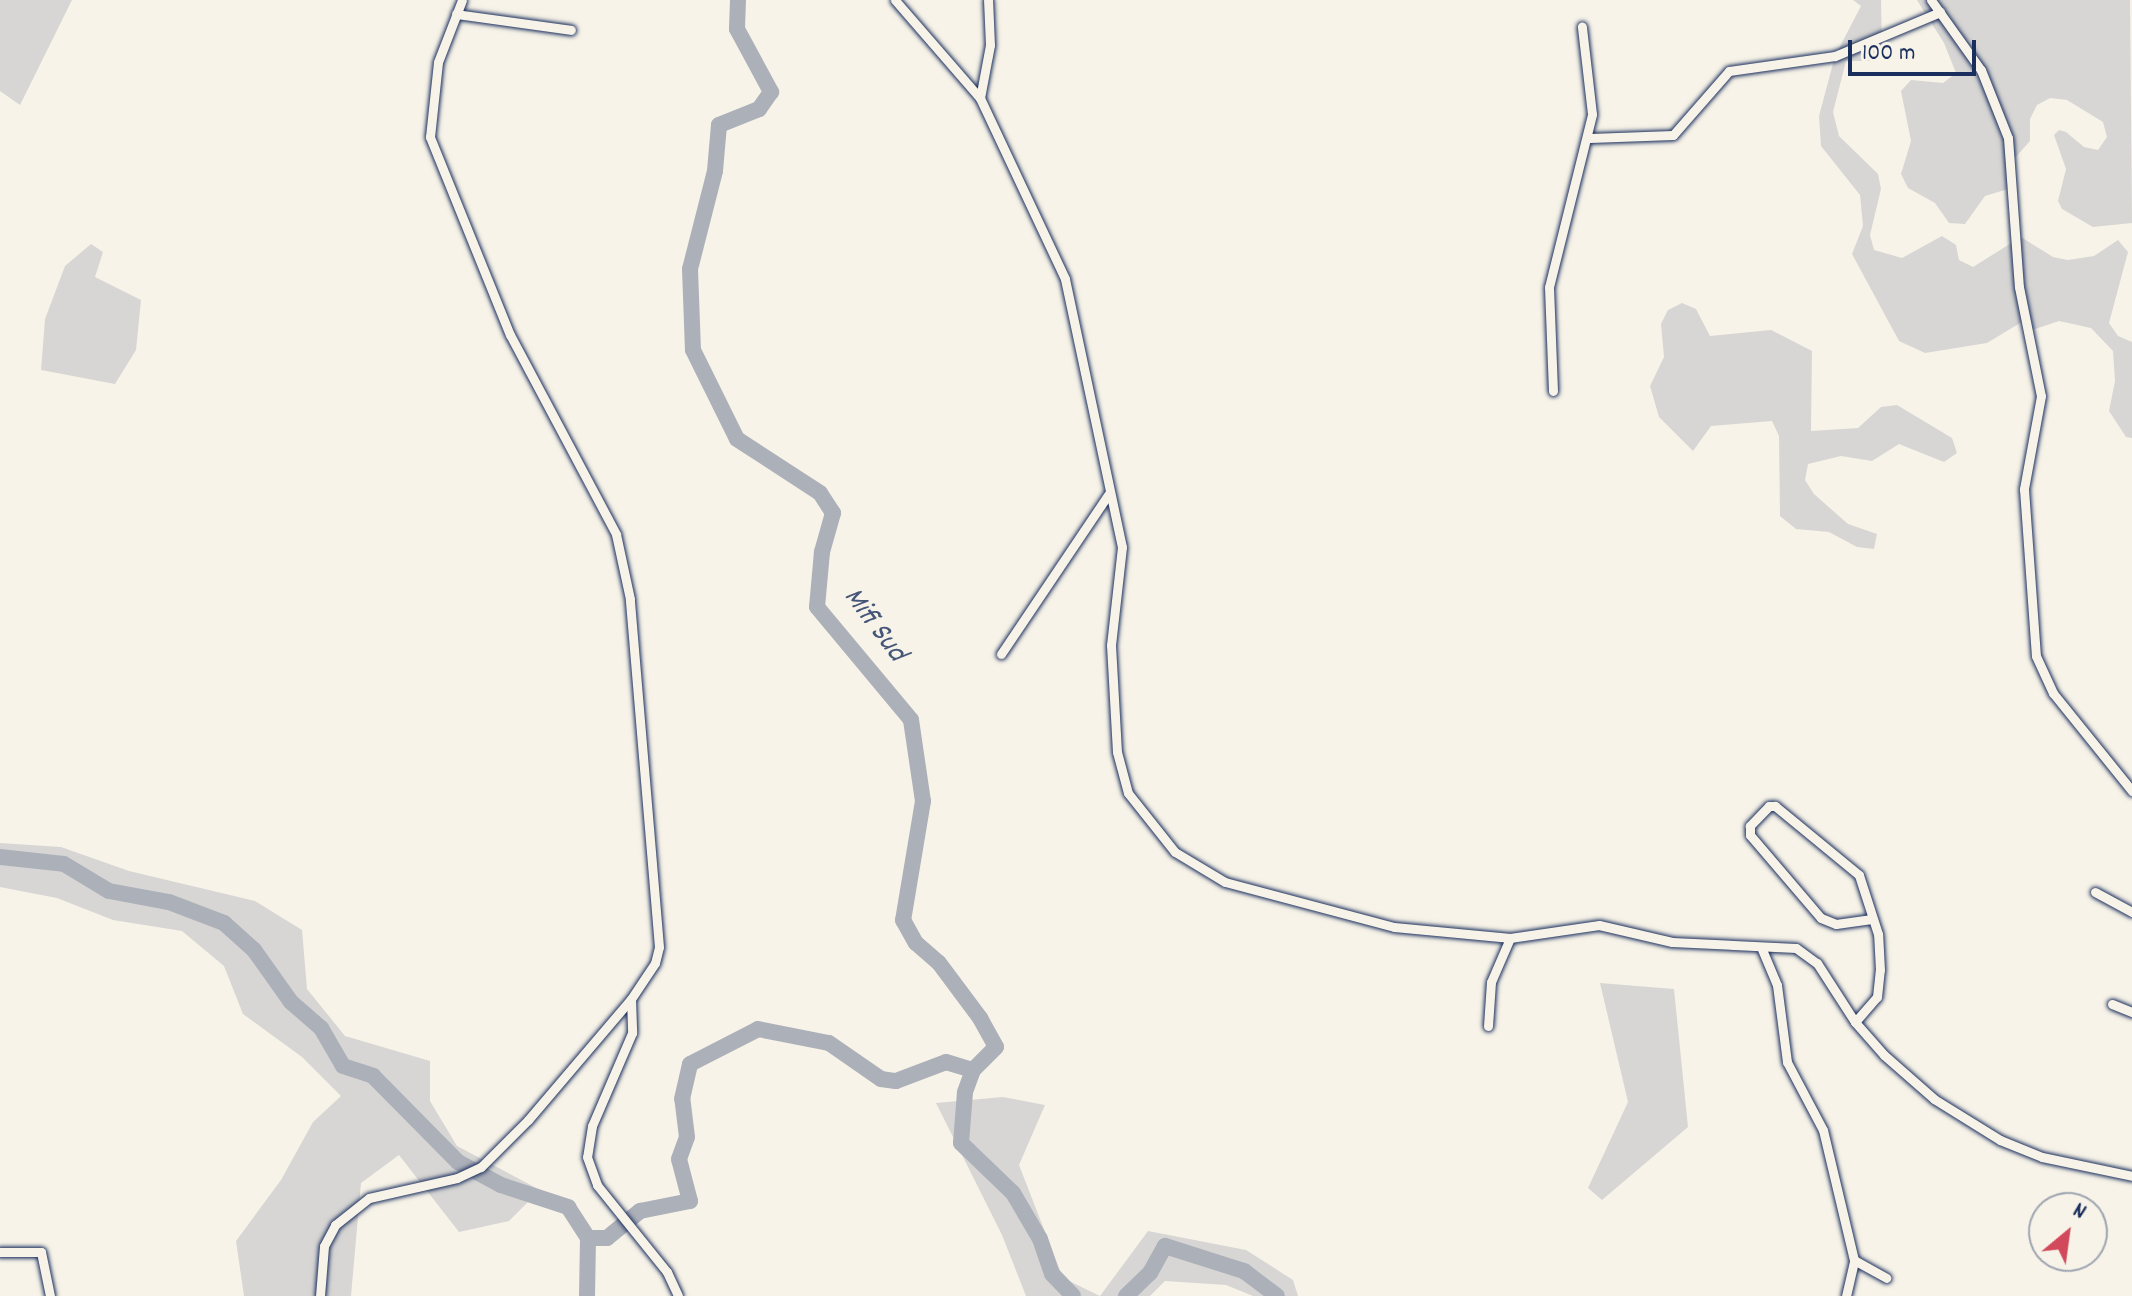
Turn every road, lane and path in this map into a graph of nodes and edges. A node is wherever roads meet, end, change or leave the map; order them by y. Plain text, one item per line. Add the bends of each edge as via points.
1 (462, 0) edge
2 (895, 0) edge
3 (988, 0) edge
4 (1931, 0) edge
5 (1940, 12) junction
6 (456, 14) junction
7 (1582, 27) dead end
8 (571, 30) dead end
9 (980, 98) junction
10 (1590, 138) junction
11 (1553, 391) dead end
12 (1108, 495) junction
13 (1001, 654) dead end
14 (2132, 791) edge
15 (2095, 892) dead end
16 (2132, 912) edge
17 (1872, 919) junction
18 (1510, 938) junction
19 (1761, 947) junction
20 (631, 999) junction
21 (2112, 1004) dead end
22 (2132, 1012) edge
23 (1855, 1022) junction
24 (1488, 1026) dead end
25 (2132, 1176) edge
26 (0, 1252) edge
27 (1854, 1260) junction
28 (1886, 1278) dead end
29 (50, 1296) edge
30 (320, 1296) edge
31 (678, 1296) edge
32 (1846, 1296) edge

1 - 6 street
2 - 9 street
3 - 9 street via 990,45
4 - 5 street
5 - 10 street via 1835,56 1729,71 1673,135
5 - 14 street via 1981,70 2008,138 2019,287 2041,396 2024,489 2036,656 2053,693
6 - 8 street
6 - 20 street via 432,87 430,137 510,335 616,534 630,599 659,947 655,963
7 - 10 street via 1593,84
9 - 12 street via 1065,279
10 - 11 street via 1564,213 1549,287
12 - 13 street
12 - 18 street via 1122,547 1111,645 1117,752 1128,793 1152,829 1196,866 1266,895 1394,927
15 - 16 street
17 - 17 street via 1859,875 1824,842 1775,806 1750,826 1750,835 1821,918 1836,924
17 - 23 street via 1878,934 1877,997
18 - 19 street via 1599,925 1672,942
18 - 24 street via 1491,982
19 - 23 street via 1788,945 1812,957
19 - 27 street via 1777,985 1787,1062 1823,1130
20 - 30 street via 481,1167 382,1193 355,1206 335,1225 324,1246
20 - 31 street via 632,1033 587,1146 597,1185 667,1272
21 - 22 street
23 - 25 street via 1917,1086 2000,1140 2076,1168
26 - 29 street via 41,1252
27 - 28 street
27 - 32 street

